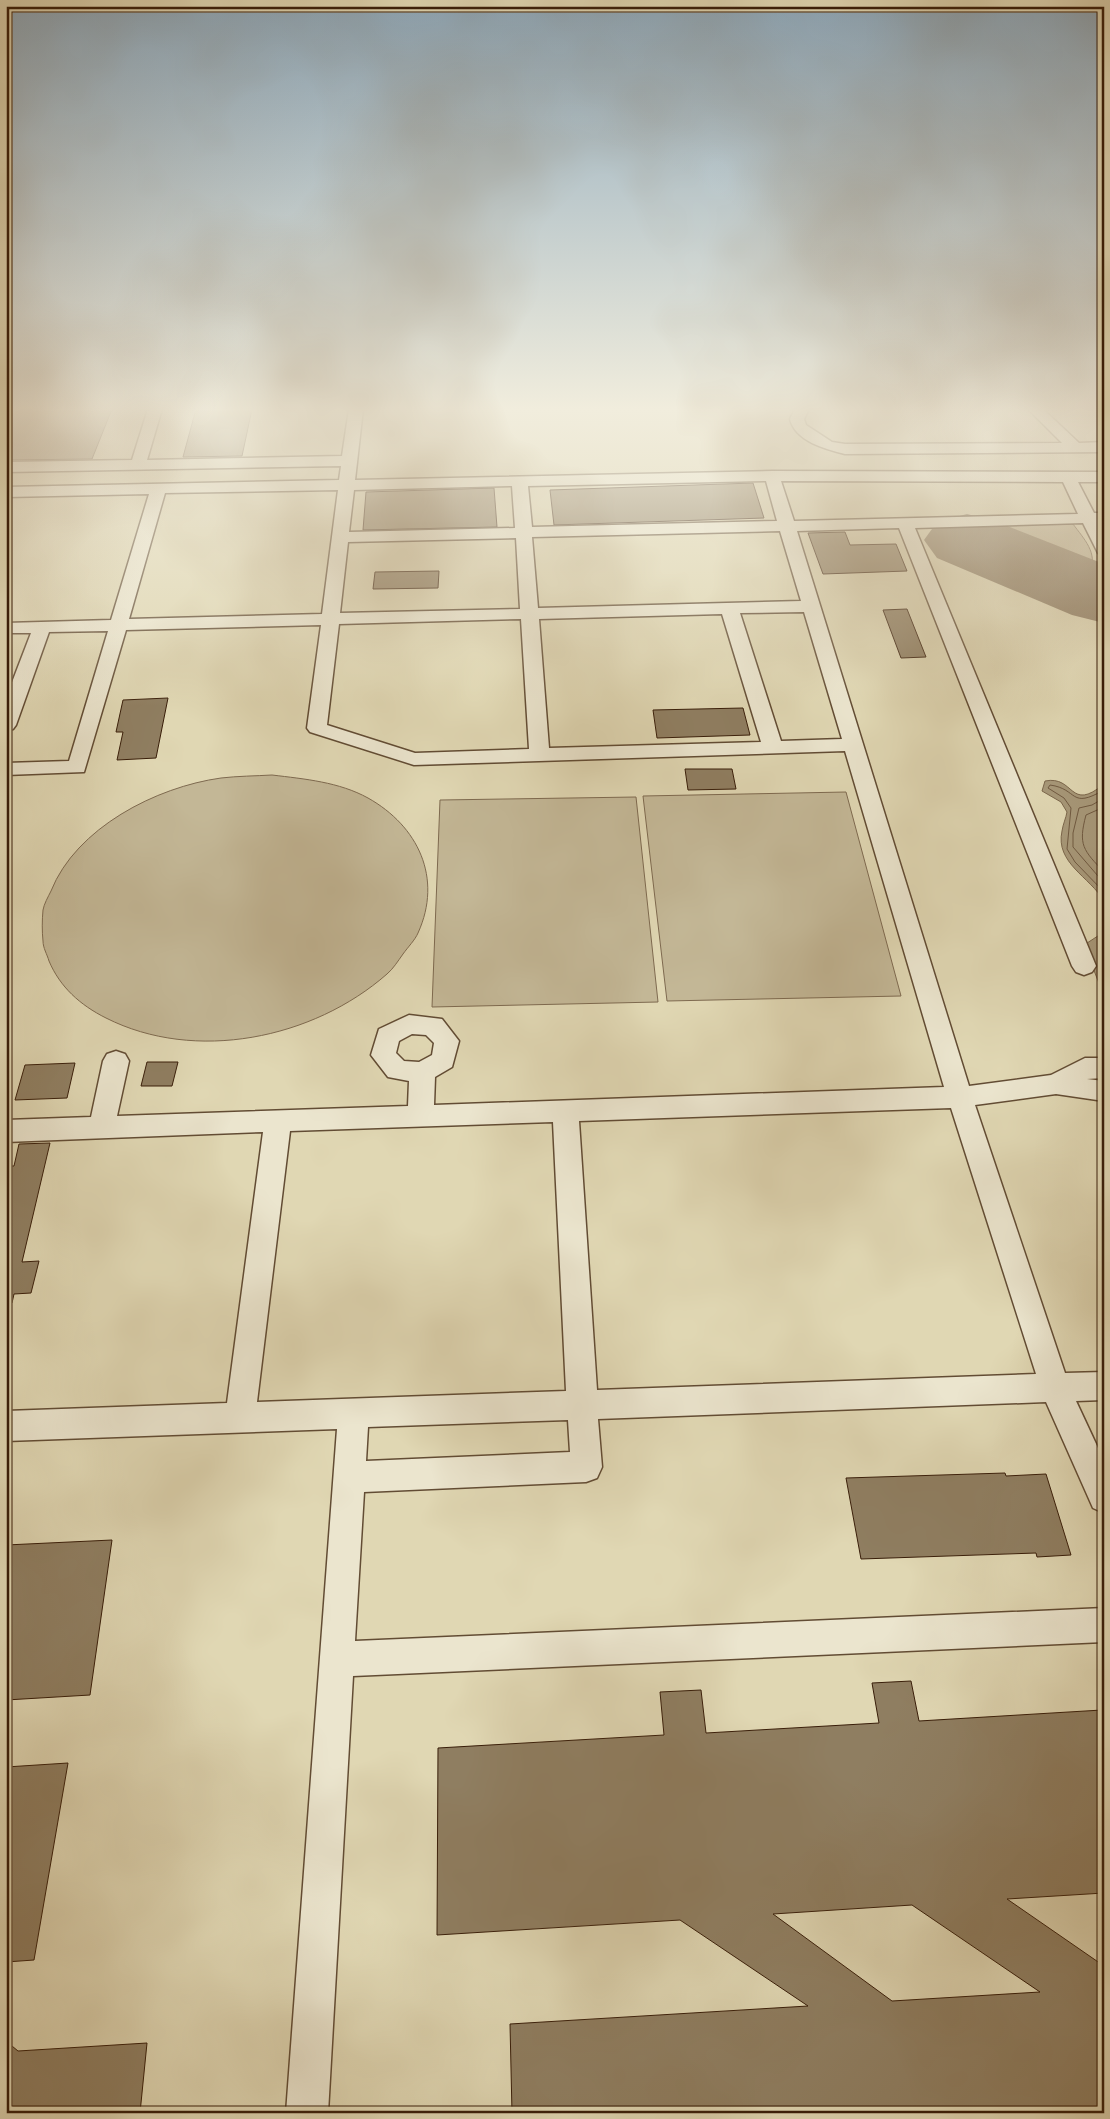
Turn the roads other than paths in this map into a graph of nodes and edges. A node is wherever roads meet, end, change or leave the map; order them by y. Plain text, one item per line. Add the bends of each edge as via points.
1 (152, 508) edge
2 (344, 508) edge
3 (522, 508) edge
4 (782, 508) edge
5 (1096, 518) edge
6 (905, 523) junction
7 (787, 526) junction
8 (524, 532) junction
9 (340, 537) junction
10 (1104, 549) edge
11 (811, 606) junction
12 (729, 608) junction
13 (529, 613) junction
14 (330, 619) junction
15 (118, 624) junction
16 (42, 627) junction
17 (6, 628) edge
18 (6, 725) edge
19 (853, 744) junction
20 (773, 747) junction
21 (539, 755) junction
22 (6, 769) edge
23 (1084, 966) dead end
24 (116, 1061) dead end
25 (1094, 1068) edge
26 (422, 1072) dead end
27 (1056, 1084) junction
28 (1104, 1091) edge
29 (960, 1097) junction
30 (565, 1111) junction
31 (421, 1116) junction
32 (278, 1121) junction
33 (102, 1127) junction
34 (6, 1131) edge
35 (1104, 1386) edge
36 (1055, 1388) junction
37 (583, 1405) junction
38 (353, 1414) junction
39 (240, 1418) junction
40 (6, 1426) edge
41 (349, 1478) junction
42 (1104, 1497) edge
43 (1104, 1625) edge
44 (336, 1659) junction
45 (307, 2113) edge

1 - 15 lane
2 - 9 lane
3 - 8 lane
4 - 7 lane
5 - 6 lane
5 - 10 lane
6 - 7 lane
6 - 23 lane
7 - 8 lane
7 - 11 lane
8 - 9 lane
8 - 13 lane
9 - 14 lane
11 - 12 lane
11 - 19 lane
12 - 13 lane
12 - 20 lane
13 - 14 lane
13 - 21 lane
14 - 15 lane
14 - 21 lane via 317,728 414,759
15 - 16 lane
15 - 22 lane via 77,767
16 - 17 lane
16 - 18 lane
19 - 20 lane
19 - 29 lane
20 - 21 lane
24 - 33 lane
25 - 27 lane
26 - 31 lane
27 - 28 lane
27 - 29 lane
29 - 30 lane
29 - 36 lane
30 - 31 lane
30 - 37 lane
31 - 32 lane
32 - 33 lane
32 - 39 lane
33 - 34 lane
35 - 36 lane
36 - 37 lane
36 - 42 lane
37 - 38 lane
37 - 41 lane via 586,1467
38 - 39 lane
38 - 41 lane
39 - 40 lane
41 - 44 lane
43 - 44 lane
44 - 45 lane

